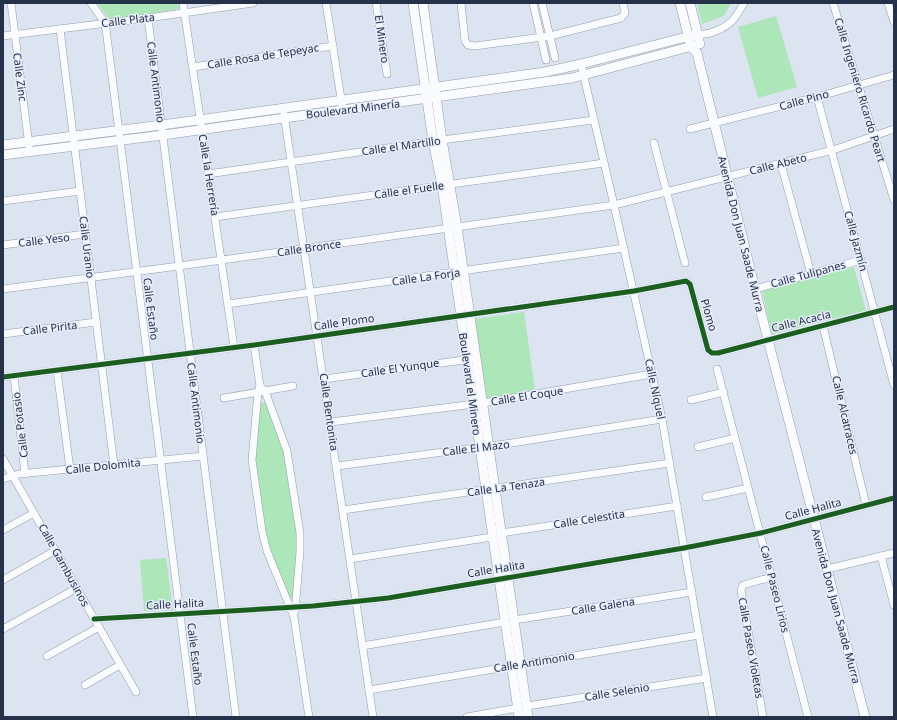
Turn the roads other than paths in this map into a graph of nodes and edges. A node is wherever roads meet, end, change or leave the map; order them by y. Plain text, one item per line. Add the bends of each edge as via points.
1 (11, 3) edge
2 (91, 3) edge
3 (184, 3) edge
4 (253, 3) edge
5 (326, 3) edge
6 (376, 3) edge
7 (413, 3) edge
8 (423, 3) edge
9 (461, 3) edge
10 (533, 3) edge
11 (542, 3) edge
12 (623, 3) edge
13 (680, 3) edge
14 (690, 3) edge
15 (744, 3) edge
16 (833, 3) edge
17 (888, 3) edge
18 (185, 13) junction
19 (148, 18) junction
20 (894, 22) edge
21 (104, 24) junction
22 (60, 29) junction
23 (15, 35) junction
24 (697, 35) junction
25 (3, 36) edge
26 (550, 36) junction
27 (541, 38) junction
28 (333, 46) junction
29 (696, 48) junction
30 (555, 58) dead end
31 (546, 60) dead end
32 (581, 64) junction
33 (193, 67) junction
34 (387, 74) dead end
35 (894, 75) edge
36 (584, 76) junction
37 (858, 85) junction
38 (430, 87) junction
39 (818, 97) junction
40 (436, 98) junction
41 (341, 99) junction
42 (427, 99) junction
43 (284, 108) junction
44 (343, 110) junction
45 (285, 118) junction
46 (200, 119) junction
47 (594, 120) junction
48 (713, 123) junction
49 (162, 125) junction
50 (690, 129) dead end
51 (894, 129) edge
52 (119, 130) junction
53 (202, 130) junction
54 (163, 135) junction
55 (73, 136) junction
56 (874, 136) junction
57 (120, 140) junction
58 (438, 141) junction
59 (28, 142) junction
60 (654, 143) dead end
61 (3, 145) edge
62 (75, 146) junction
63 (833, 150) junction
64 (30, 152) junction
65 (3, 155) edge
66 (292, 162) junction
67 (604, 163) junction
68 (781, 164) junction
69 (208, 174) junction
70 (726, 177) junction
71 (446, 185) junction
72 (80, 191) junction
73 (667, 192) junction
74 (894, 200) edge
75 (3, 201) edge
76 (298, 205) junction
77 (614, 205) junction
78 (215, 217) junction
79 (457, 227) junction
80 (447, 228) junction
81 (85, 234) junction
82 (3, 245) edge
83 (305, 248) junction
84 (624, 248) junction
85 (221, 260) junction
86 (861, 260) junction
87 (685, 263) dead end
88 (179, 266) junction
89 (136, 272) junction
90 (459, 272) junction
91 (811, 274) junction
92 (91, 277) junction
93 (687, 281) joint
94 (3, 288) edge
95 (755, 289) junction
96 (634, 291) junction
97 (311, 292) junction
98 (228, 304) junction
99 (894, 307) edge
100 (876, 312) junction
101 (465, 315) junction
102 (96, 322) junction
103 (823, 326) junction
104 (3, 334) edge
105 (318, 335) junction
106 (768, 339) junction
107 (254, 345) junction
108 (234, 347) junction
109 (190, 353) junction
110 (712, 353) joint
111 (476, 358) junction
112 (147, 359) junction
113 (466, 360) junction
114 (102, 365) junction
115 (717, 369) dead end
116 (57, 370) junction
117 (652, 374) junction
118 (14, 376) junction
119 (3, 377) edge
120 (324, 379) junction
121 (894, 385) edge
122 (294, 386) dead end
123 (261, 390) junction
124 (724, 392) junction
125 (224, 398) dead end
126 (691, 400) dead end
127 (483, 403) junction
128 (473, 405) junction
129 (662, 419) junction
130 (331, 422) junction
131 (735, 438) junction
132 (484, 446) junction
133 (698, 447) dead end
134 (203, 456) junction
135 (3, 459) edge
136 (160, 460) junction
137 (670, 463) junction
138 (114, 465) junction
139 (337, 466) junction
140 (70, 469) junction
141 (25, 474) junction
142 (13, 475) junction
143 (3, 479) edge
144 (748, 488) junction
145 (490, 489) junction
146 (706, 498) dead end
147 (894, 498) edge
148 (866, 505) junction
149 (677, 506) junction
150 (343, 510) junction
151 (34, 513) junction
152 (814, 519) junction
153 (3, 530) edge
154 (501, 533) junction
155 (761, 533) junction
156 (492, 537) junction
157 (684, 548) junction
158 (56, 550) junction
159 (894, 553) edge
160 (881, 556) junction
161 (350, 559) junction
162 (827, 569) junction
163 (772, 577) junction
164 (503, 578) junction
165 (3, 580) edge
166 (77, 588) junction
167 (692, 592) junction
168 (356, 602) junction
169 (894, 605) edge
170 (293, 608) junction
171 (223, 612) junction
172 (180, 614) junction
173 (94, 619) junction
174 (509, 621) junction
175 (99, 627) junction
176 (3, 629) edge
177 (699, 634) junction
178 (362, 646) junction
179 (47, 656) dead end
180 (120, 665) junction
181 (516, 665) junction
182 (707, 678) junction
183 (84, 685) dead end
184 (369, 690) junction
185 (136, 692) dead end
186 (521, 711) edge
187 (193, 717) edge
188 (236, 717) edge
189 (309, 717) edge
190 (373, 717) edge
191 (467, 717) edge
192 (528, 717) edge
193 (713, 717) edge
194 (764, 717) edge
195 (808, 717) edge
196 (865, 717) edge

1 - 23 street, Calle Zinc
2 - 21 street, Calle Estaño
3 - 18 street, Calle la Herrería
4 - 18 street, Calle Plata
5 - 28 street
6 - 34 street, El Minero
7 - 38 street, Boulevard el Minero
8 - 38 street, Boulevard el Minero
9 - 27 street via 465,41 468,45
10 - 27 street
11 - 26 street
12 - 26 street via 625,13 621,18
13 - 24 street, Avenida Don Juan Saade Murra
14 - 24 street, Avenida Don Juan Saade Murra
15 - 24 street via 731,23 723,28
16 - 37 street, Calle Ingeniero Ricardo Peart
17 - 20 street
18 - 19 street, Calle Plata
18 - 33 street, Calle la Herrería
19 - 21 street, Calle Plata
19 - 49 street, Calle Antimonio
21 - 22 street, Calle Plata
21 - 52 street, Calle Estaño
22 - 23 street, Calle Plata
22 - 55 street, Calle Uranio
23 - 25 street, Calle Plata
23 - 59 street, Calle Zinc
24 - 29 street, Avenida Don Juan Saade Murra
24 - 29 street
24 - 32 street, Boulevard Minería
26 - 27 street
26 - 30 street
27 - 31 street
28 - 33 street, Calle Rosa de Tepeyac
28 - 41 street
29 - 36 street, Boulevard Minería
29 - 48 street, Avenida Don Juan Saade Murra
32 - 36 street, Calle Níquel
32 - 38 street, Boulevard Minería via 544,72
33 - 46 street, Calle la Herrería
35 - 37 street, Calle Pino
36 - 40 street, Boulevard Minería
36 - 47 street, Calle Níquel
37 - 39 street, Calle Pino
37 - 56 street, Calle Ingeniero Ricardo Peart
38 - 40 street, Boulevard el Minero
38 - 41 street, Boulevard Minería
38 - 42 street, Boulevard el Minero
39 - 48 street, Calle Pino
39 - 63 street, Calle Jazmín
40 - 42 street, Boulevard Minería
40 - 58 street, Boulevard el Minero
41 - 43 street, Boulevard Minería
41 - 44 street
42 - 44 street, Boulevard Minería
42 - 58 street, Boulevard el Minero
43 - 45 street, Calle Bentonita
43 - 46 street, Boulevard Minería
44 - 45 street, Boulevard Minería
45 - 53 street, Boulevard Minería
45 - 66 street, Calle Bentonita
46 - 49 street, Boulevard Minería
46 - 53 street, Calle la Herrería
47 - 58 street, Calle el Martillo
47 - 67 street, Calle Níquel
48 - 50 street, Calle Pino
48 - 70 street, Avenida Don Juan Saade Murra
49 - 52 street, Boulevard Minería
49 - 54 street, Calle Antimonio
51 - 56 street, Calle Abeto
52 - 55 street, Boulevard Minería
52 - 57 street, Calle Estaño
53 - 54 street, Boulevard Minería
53 - 69 street, Calle la Herrería
54 - 57 street, Boulevard Minería
54 - 88 street, Calle Antimonio
55 - 59 street, Boulevard Minería
55 - 62 street, Calle Uranio
56 - 63 street, Calle Abeto
56 - 74 street, Calle Ingeniero Ricardo Peart
57 - 62 street, Boulevard Minería
57 - 89 street, Calle Estaño
58 - 66 street, Calle el Martillo
58 - 71 street, Boulevard el Minero
59 - 61 street, Boulevard Minería
59 - 64 street, Calle Zinc
60 - 73 street
62 - 64 street, Boulevard Minería
62 - 72 street, Calle Uranio
63 - 68 street, Calle Abeto
63 - 86 street, Calle Jazmín
64 - 65 street, Boulevard Minería
66 - 69 street, Calle el Martillo
66 - 76 street, Calle Bentonita
67 - 71 street, Calle el Fuelle
67 - 77 street, Calle Níquel
68 - 70 street, Calle Abeto
68 - 91 street
69 - 78 street, Calle la Herrería
70 - 73 street, Calle Abeto
70 - 95 street, Avenida Don Juan Saade Murra
71 - 76 street, Calle el Fuelle
71 - 79 street, Boulevard el Minero
71 - 80 street, Boulevard el Minero
72 - 75 street
72 - 81 street, Calle Uranio
73 - 77 street, Calle Abeto
73 - 87 street
76 - 78 street, Calle el Fuelle
76 - 83 street, Calle Bentonita
77 - 79 street, Calle Bronce
77 - 84 street, Calle Níquel
78 - 85 street, Calle la Herrería
79 - 80 street, Calle Bronce
79 - 90 street, Boulevard el Minero
80 - 83 street, Calle Bronce
80 - 90 street, Boulevard el Minero
81 - 82 street, Calle Yeso
81 - 92 street, Calle Uranio
83 - 85 street, Calle Bronce
83 - 97 street, Calle Bentonita
84 - 90 street, Calle La Forja
84 - 96 street, Calle Níquel
85 - 88 street, Calle Bronce
85 - 98 street, Calle la Herrería
86 - 91 street, Calle Tulipanes
86 - 100 street, Calle Jazmín
88 - 89 street, Calle Bronce
88 - 109 street, Calle Antimonio
89 - 92 street, Calle Bronce
89 - 112 street, Calle Estaño
90 - 97 street, Calle La Forja
90 - 101 street, Boulevard el Minero
91 - 95 street, Calle Tulipanes
92 - 94 street, Calle Bronce
92 - 102 street, Calle Uranio
93 - 96 street, Calle Plomo
93 - 110 street, Plomo via 708,350
95 - 106 street, Avenida Don Juan Saade Murra
96 - 101 street, Calle Plomo
96 - 117 street, Calle Níquel
97 - 98 street, Calle La Forja
97 - 105 street, Calle Bentonita
98 - 108 street, Calle la Herrería
99 - 100 street, Calle Acacia
100 - 103 street, Calle Acacia
100 - 121 street, Calle Jazmín
101 - 105 street, Calle Plomo
101 - 111 street, Boulevard el Minero
101 - 113 street, Boulevard el Minero
102 - 104 street, Calle Pirita
102 - 114 street, Calle Uranio
103 - 106 street, Calle Acacia
103 - 148 street, Calle Alcatraces
105 - 107 street, Calle Plomo
105 - 120 street, Calle Bentonita
106 - 110 street, Calle Acacia
106 - 152 street, Avenida Don Juan Saade Murra
107 - 108 street, Calle Plomo
107 - 123 street
108 - 109 street, Calle Plomo
109 - 112 street, Calle Plomo
109 - 134 street, Calle Antimonio
111 - 113 street, Calle El Yunque
111 - 127 street, Boulevard el Minero
112 - 114 street, Calle Plomo
112 - 136 street, Calle Estaño
113 - 120 street, Calle El Yunque
113 - 128 street, Boulevard el Minero
114 - 116 street, Calle Plomo
114 - 138 street, Calle Uranio
115 - 124 street, Calle Paseo Lirios
116 - 118 street, Calle Plomo
116 - 140 street
117 - 127 street, Calle El Coque
117 - 129 street, Calle Níquel
118 - 119 street, Calle Plomo
118 - 141 street, Calle Potasio
120 - 130 street, Calle Bentonita
122 - 123 street
123 - 125 street
123 - 170 street via 287,451 300,533
123 - 170 street via 252,460 262,532 267,551
124 - 126 street
124 - 131 street, Calle Paseo Lirios
127 - 128 street, Calle El Coque
127 - 132 street, Boulevard el Minero
128 - 130 street, Calle El Coque
128 - 132 street, Boulevard el Minero
129 - 132 street, Calle El Mazo
129 - 137 street, Calle Níquel
130 - 139 street, Calle Bentonita
131 - 133 street
131 - 144 street, Calle Paseo Lirios
132 - 139 street, Calle El Mazo
132 - 145 street, Boulevard el Minero
134 - 136 street, Calle Dolomita
134 - 171 street, Calle Antimonio
135 - 142 street, Calle Gambusinos
136 - 138 street, Calle Dolomita
136 - 172 street, Calle Estaño
137 - 145 street, Calle La Tenaza
137 - 149 street, Calle Níquel
138 - 140 street, Calle Dolomita
139 - 150 street, Calle Bentonita
140 - 141 street, Calle Dolomita
141 - 142 street, Calle Dolomita
142 - 143 street, Calle Dolomita
142 - 151 street, Calle Gambusinos
144 - 146 street
144 - 155 street, Calle Paseo Lirios
145 - 150 street, Calle La Tenaza
145 - 154 street, Boulevard el Minero
145 - 156 street, Boulevard el Minero
147 - 148 street, Calle Halita
148 - 152 street, Calle Halita
149 - 154 street, Calle Celestita
149 - 157 street, Calle Níquel
150 - 161 street, Calle Bentonita
151 - 153 street
151 - 158 street, Calle Gambusinos
152 - 155 street, Calle Halita
152 - 162 street, Avenida Don Juan Saade Murra
154 - 164 street, Boulevard el Minero
155 - 157 street, Calle Halita
155 - 163 street, Calle Paseo Lirios
156 - 161 street
156 - 164 street, Boulevard el Minero
157 - 164 street, Calle Halita
157 - 167 street, Calle Níquel
158 - 165 street
158 - 166 street, Calle Gambusinos
159 - 160 street
160 - 162 street
160 - 169 street
161 - 168 street, Calle Bentonita
162 - 196 street, Avenida Don Juan Saade Murra
163 - 194 street, Calle Paseo Violetas via 743,585 741,590
163 - 195 street, Calle Paseo Lirios
164 - 168 street, Calle Halita
164 - 174 street, Boulevard el Minero
166 - 173 street, Calle Gambusinos
166 - 176 street
167 - 174 street, Calle Galena
167 - 177 street, Calle Níquel
168 - 170 street, Calle Halita
168 - 178 street, Calle Bentonita
170 - 171 street, Calle Halita
170 - 189 street
171 - 172 street, Calle Halita
171 - 188 street, Calle Antimonio
172 - 173 street, Calle Halita
172 - 187 street, Calle Estaño
173 - 175 street, Calle Gambusinos
174 - 178 street, Calle Galena
174 - 181 street, Boulevard el Minero
175 - 179 street
175 - 180 street, Calle Gambusinos
177 - 181 street, Calle Antimonio
177 - 182 street, Calle Níquel
178 - 184 street, Calle Bentonita
180 - 183 street
180 - 185 street, Calle Gambusinos
181 - 184 street, Calle Antimonio
181 - 186 street, Boulevard el Minero
182 - 186 street, Calle Selenio
182 - 193 street, Calle Níquel
184 - 190 street, Calle Bentonita
186 - 191 street, Calle Selenio
186 - 192 street, Boulevard el Minero

